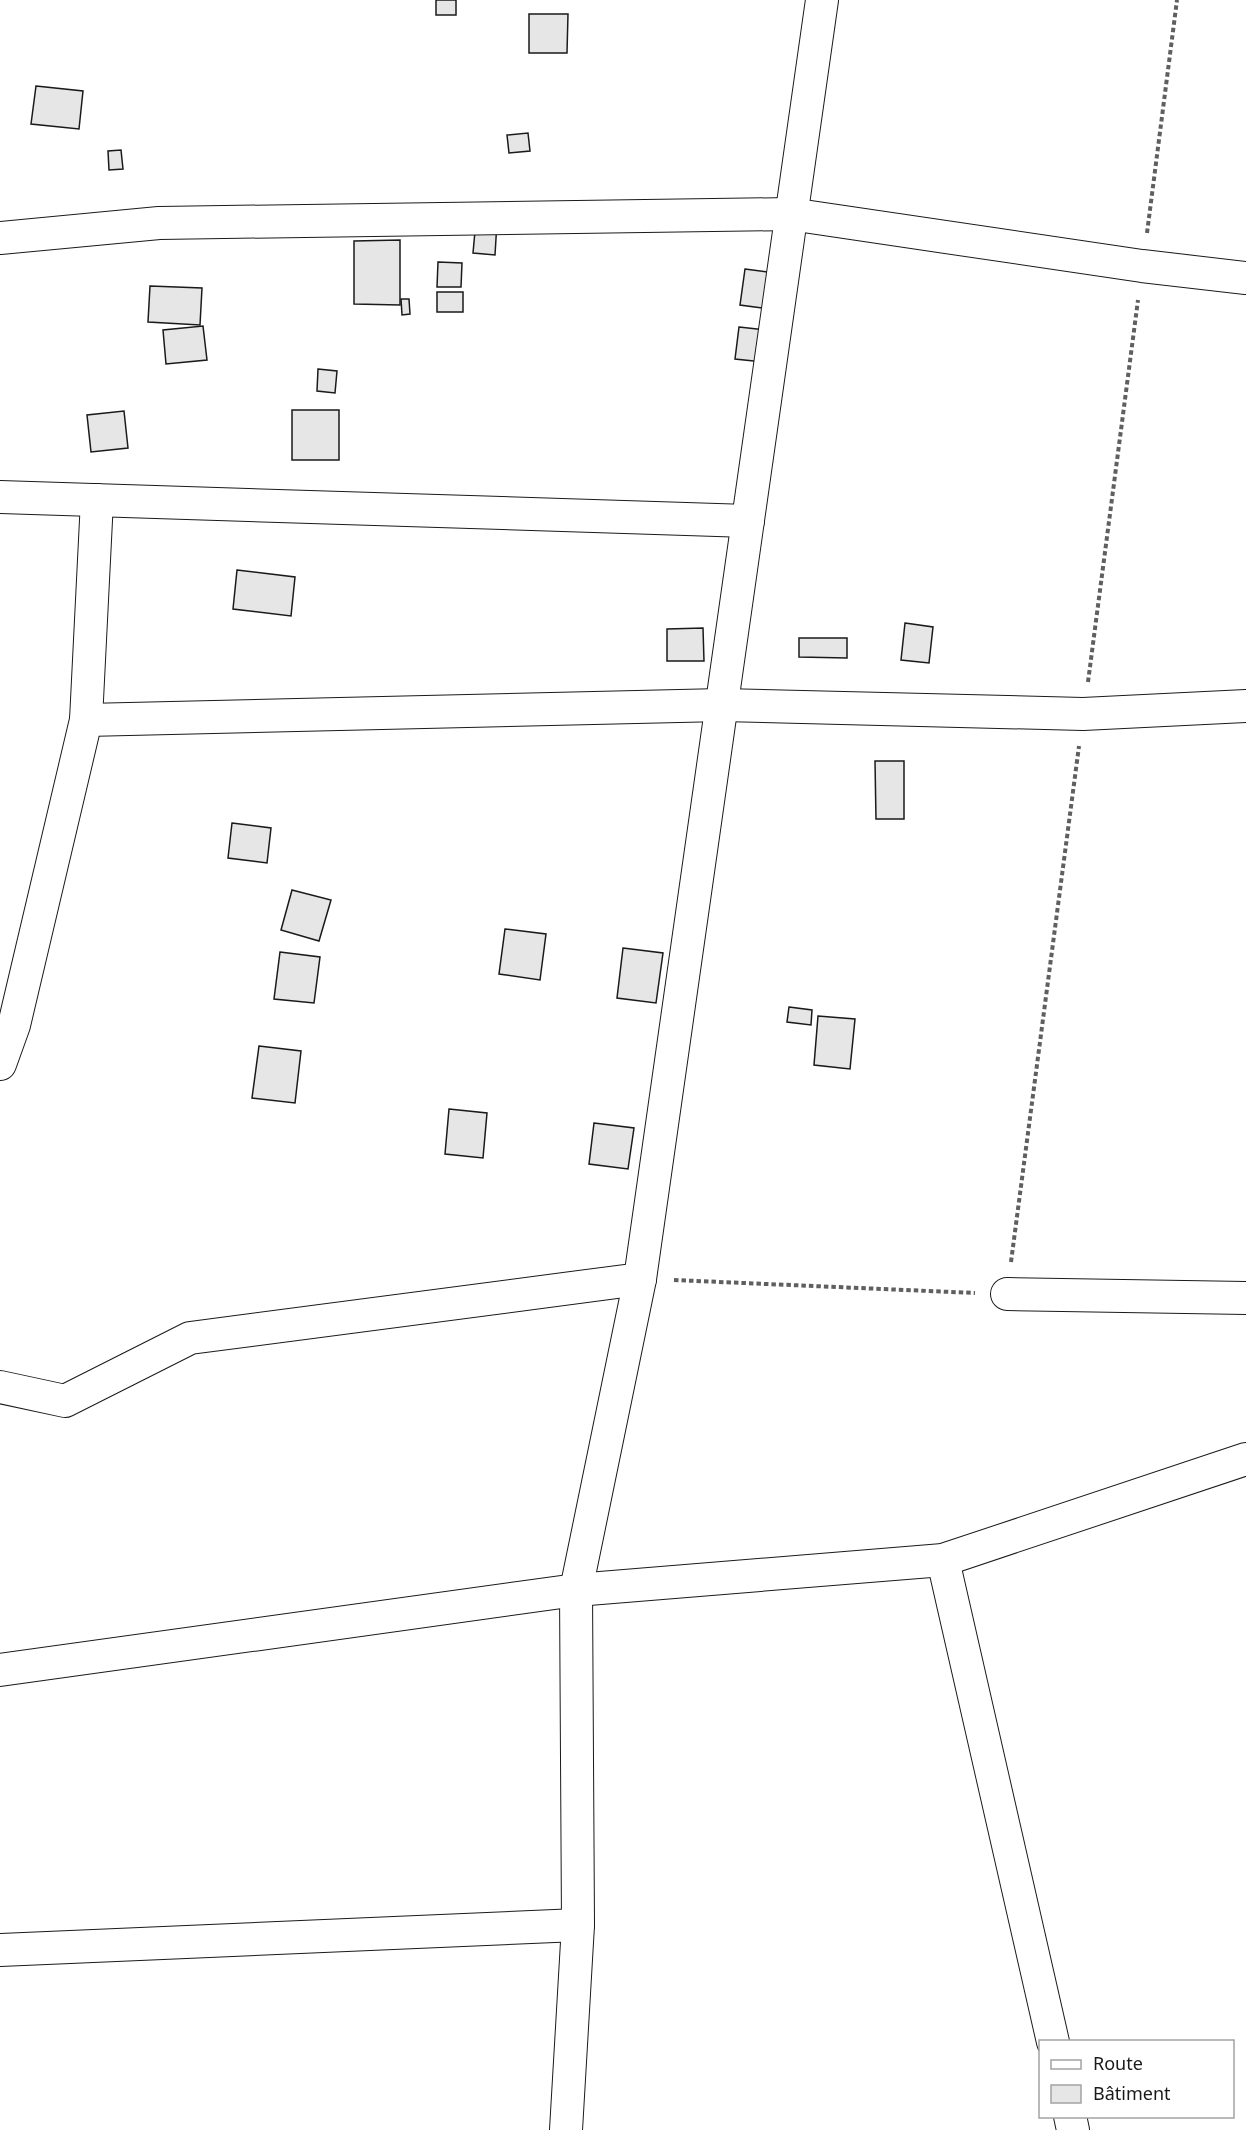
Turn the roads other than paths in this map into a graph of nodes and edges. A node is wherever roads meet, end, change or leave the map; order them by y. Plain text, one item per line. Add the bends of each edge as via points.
1 (822, 0) edge
2 (790, 214) junction
3 (0, 238) edge
4 (1246, 278) edge
5 (0, 497) edge
6 (97, 500) junction
7 (748, 520) junction
8 (722, 705) junction
9 (1246, 706) edge
10 (86, 720) junction
11 (0, 1064) edge
12 (640, 1279) junction
13 (1007, 1294) road end
14 (1246, 1298) edge
15 (0, 1387) edge
16 (1246, 1458) edge
17 (943, 1560) junction
18 (576, 1590) junction
19 (0, 1670) edge
20 (578, 1924) junction
21 (0, 1950) edge
22 (1053, 2040) edge
23 (566, 2130) edge

1 - 2 street
2 - 3 street via 159,223
2 - 4 street via 1142,267
2 - 7 street
5 - 6 street
6 - 7 street
6 - 10 street
7 - 8 street
8 - 9 street via 1083,714
8 - 10 street
8 - 12 street
10 - 11 street via 14,1025
12 - 15 street via 190,1338 65,1401
12 - 18 street
13 - 14 street
16 - 17 street
17 - 18 street
17 - 22 street
18 - 19 street
18 - 20 street
20 - 21 street
20 - 23 street

